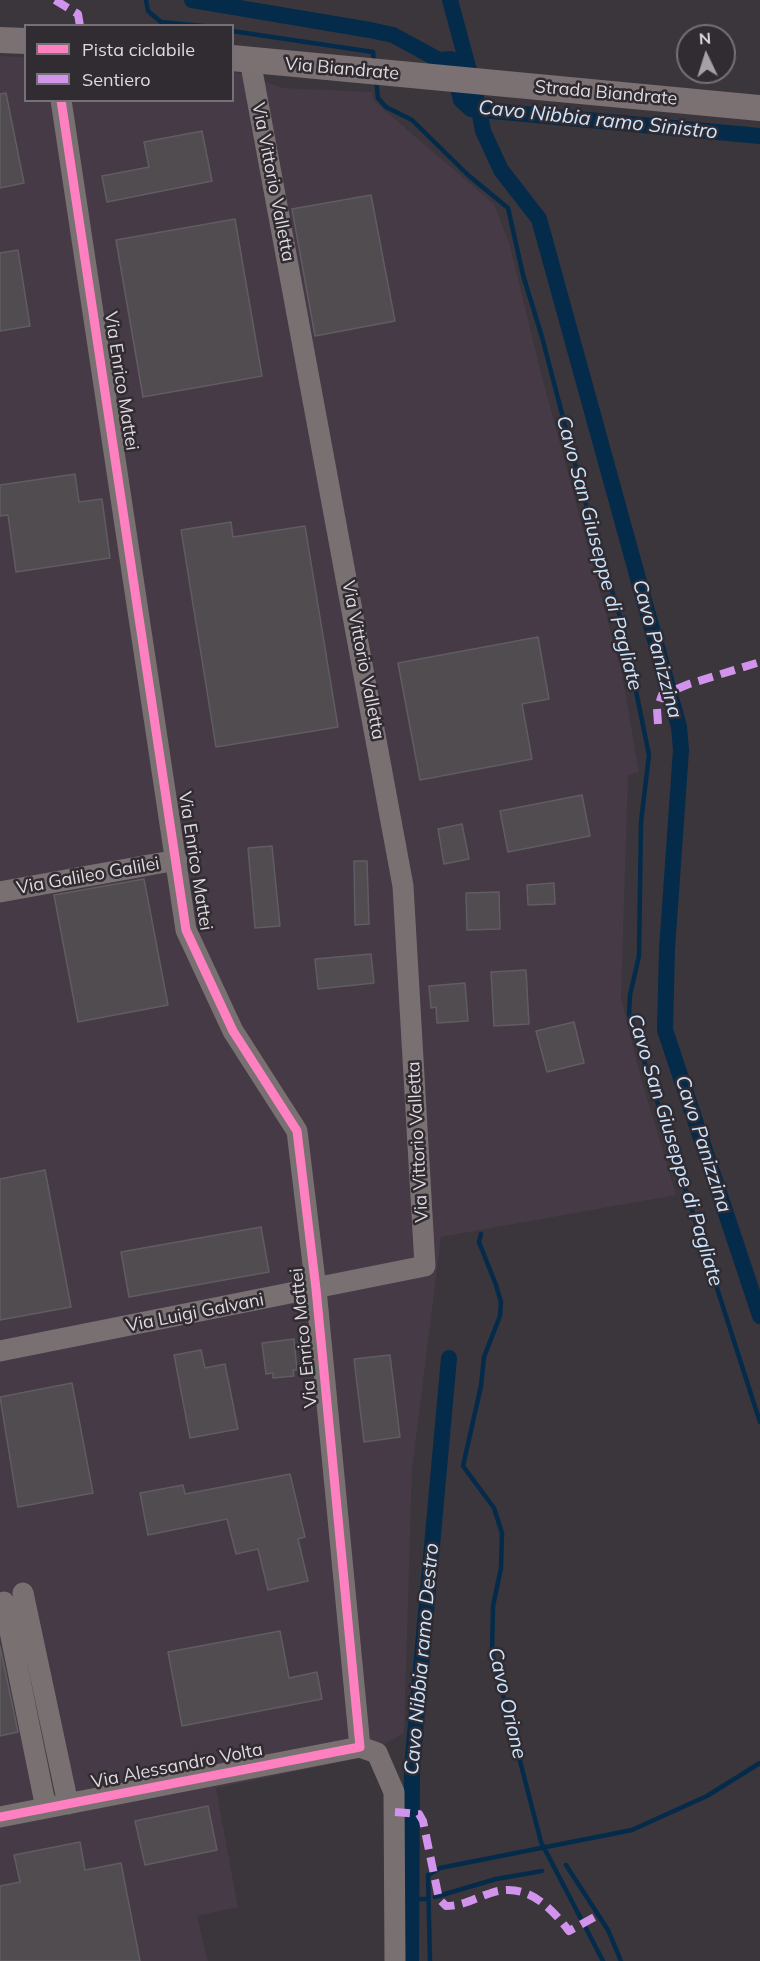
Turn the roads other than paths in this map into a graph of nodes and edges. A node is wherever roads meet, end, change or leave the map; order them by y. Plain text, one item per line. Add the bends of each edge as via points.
1 (0, 40) edge
2 (24, 41) edge
3 (241, 59) edge
4 (452, 79) joint
5 (62, 102) edge
6 (760, 108) edge
7 (177, 860) junction
8 (0, 892) edge
9 (425, 1266) joint
10 (316, 1289) junction
11 (0, 1351) edge
12 (14, 1598) dead end
13 (29, 1674) junction
14 (360, 1747) junction
15 (68, 1804) junction
16 (46, 1808) junction
17 (0, 1817) edge
18 (395, 1961) edge

1 - 2 main road
3 - 4 main road, Via Biandrate
3 - 9 street, Via Vittorio Valletta via 389,798 403,886
4 - 6 main road, Strada Biandrate
5 - 7 street, Via Enrico Mattei
7 - 8 street, Via Galileo Galilei
7 - 10 street, Via Enrico Mattei via 186,930 233,1031 297,1131
9 - 10 street, Via Luigi Galvani
10 - 11 street, Via Luigi Galvani
10 - 14 street, Via Enrico Mattei
12 - 13 street
13 - 15 street
13 - 16 street
14 - 15 street, Via Alessandro Volta
14 - 18 street via 376,1753 394,1792
15 - 16 street, Via Alessandro Volta
16 - 17 street, Via Alessandro Volta

